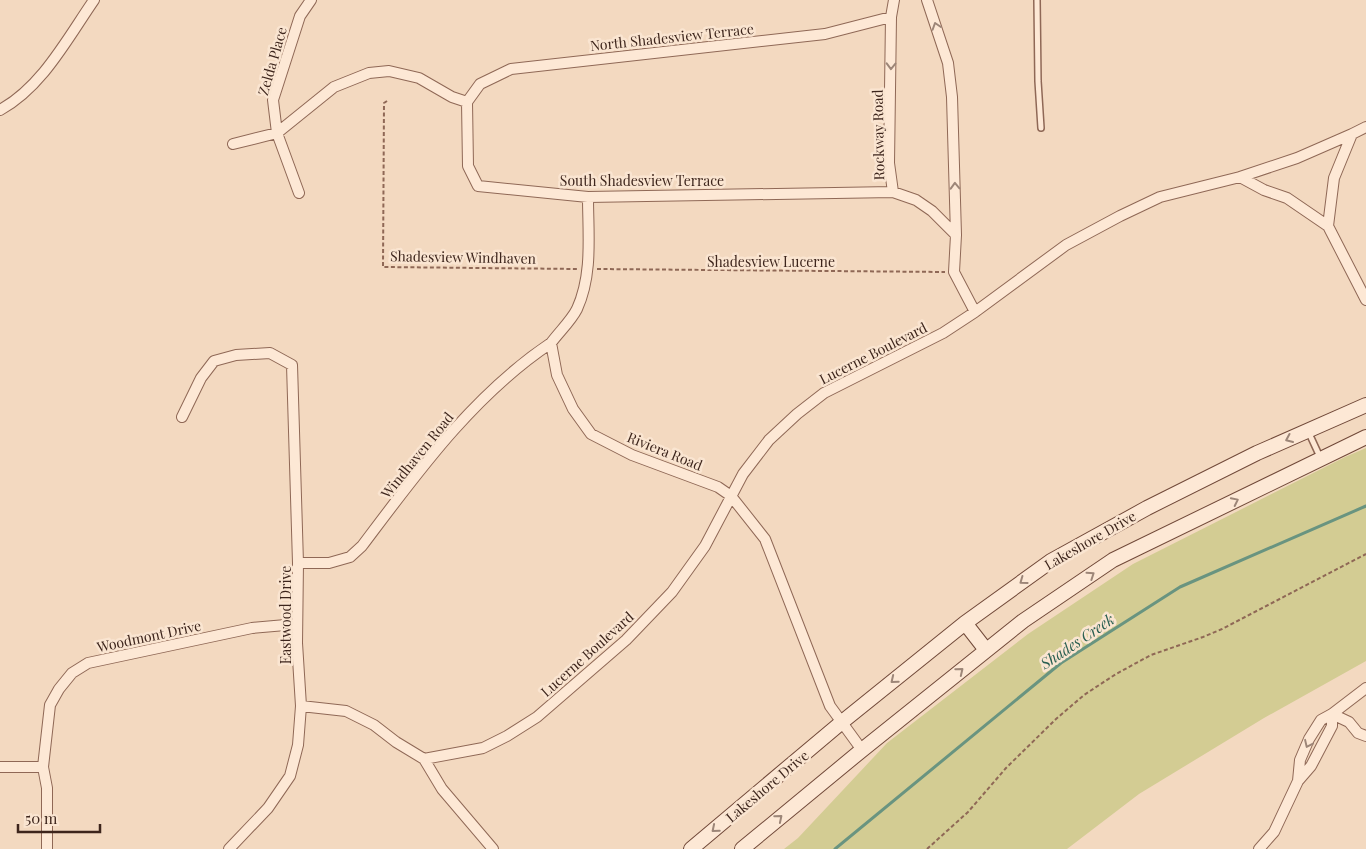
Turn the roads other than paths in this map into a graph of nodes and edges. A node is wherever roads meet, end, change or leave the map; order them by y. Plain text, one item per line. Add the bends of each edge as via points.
1 (94, 0) edge
2 (311, 0) edge
3 (894, 0) edge
4 (928, 0) edge
5 (1038, 0) edge
6 (891, 18) junction
7 (467, 102) junction
8 (0, 110) edge
9 (1366, 127) edge
10 (1041, 128) dead end
11 (278, 133) junction
12 (1352, 134) junction
13 (233, 144) dead end
14 (1240, 176) junction
15 (893, 192) junction
16 (299, 194) dead end
17 (588, 197) junction
18 (1328, 226) junction
19 (956, 235) junction
20 (1366, 300) edge
21 (975, 312) junction
22 (551, 343) junction
23 (1366, 405) edge
24 (182, 417) dead end
25 (1308, 430) junction
26 (1366, 437) edge
27 (1320, 459) junction
28 (731, 496) junction
29 (298, 563) junction
30 (965, 623) junction
31 (297, 624) junction
32 (986, 650) junction
33 (1366, 688) edge
34 (301, 706) junction
35 (1332, 714) junction
36 (842, 722) junction
37 (1366, 736) edge
38 (862, 750) junction
39 (424, 759) junction
40 (0, 767) edge
41 (43, 767) junction
42 (48, 849) edge
43 (229, 849) edge
44 (493, 849) edge
45 (691, 849) edge
46 (742, 849) edge
47 (1259, 849) edge

1 - 8 street via 41,75 15,102
2 - 11 street, Zelda Place via 300,16 273,100
3 - 6 street, Rockway Road
19 -> 4 street via 948,63
5 - 10 lane
6 - 7 street, North Shadesview Terrace via 825,34 511,69 480,84
6 -> 15 street, Rockway Road via 889,163
7 - 11 street via 419,78 389,71 368,73 334,87
7 - 17 street, South Shadesview Terrace via 468,166 478,186
9 - 12 street, Lucerne Boulevard
11 - 13 street
11 - 16 street, Zelda Place
12 - 14 street, Lucerne Boulevard via 1297,158
12 - 18 street via 1334,178
14 - 18 street via 1264,190 1287,198
14 - 21 street, Lucerne Boulevard via 1160,196 1120,216 1066,245
15 - 17 street, South Shadesview Terrace
15 - 19 street, Rockway Road via 916,200
17 - 22 street via 588,269 584,290 576,311
18 - 20 street
19 - 21 street via 954,272
21 - 28 street, Lucerne Boulevard via 936,337 817,398 769,440
22 - 28 street, Riviera Road via 557,376 572,409 592,434 632,455 718,487
22 - 29 street, Windhaven Road via 526,360 468,414 427,459 362,546 350,557 329,563
23 - 25 main road, Lakeshore Drive
24 - 29 street, Eastwood Drive via 201,378 214,362 236,355 270,354 292,365
25 - 27 lane
25 -> 30 main road, Lakeshore Drive via 1147,508 1052,561
26 - 27 main road, Lakeshore Drive
32 -> 27 main road, Lakeshore Drive via 1113,560
28 - 36 street, Riviera Road via 765,539 830,706
28 - 39 street, Lucerne Boulevard via 705,546 672,592 626,640 538,717 483,748
29 - 31 street, Eastwood Drive
30 - 32 main road
30 -> 36 main road, Lakeshore Drive
31 - 34 street, Eastwood Drive
31 - 41 street, Woodmont Drive via 252,628 88,663 72,673 50,705
38 -> 32 main road, Lakeshore Drive
33 - 35 street
34 - 39 street via 346,711 374,725
34 - 43 street, Eastwood Drive via 298,745 290,776 268,808
35 - 37 street via 1349,722 1358,733
35 - 47 street via 1321,720 1309,739 1300,760 1298,781 1274,832
36 - 38 street
36 -> 45 main road, Lakeshore Drive
46 -> 38 main road, Lakeshore Drive
39 - 44 street via 442,789
40 - 41 street
41 - 42 street, Woodmont Drive via 47,788

